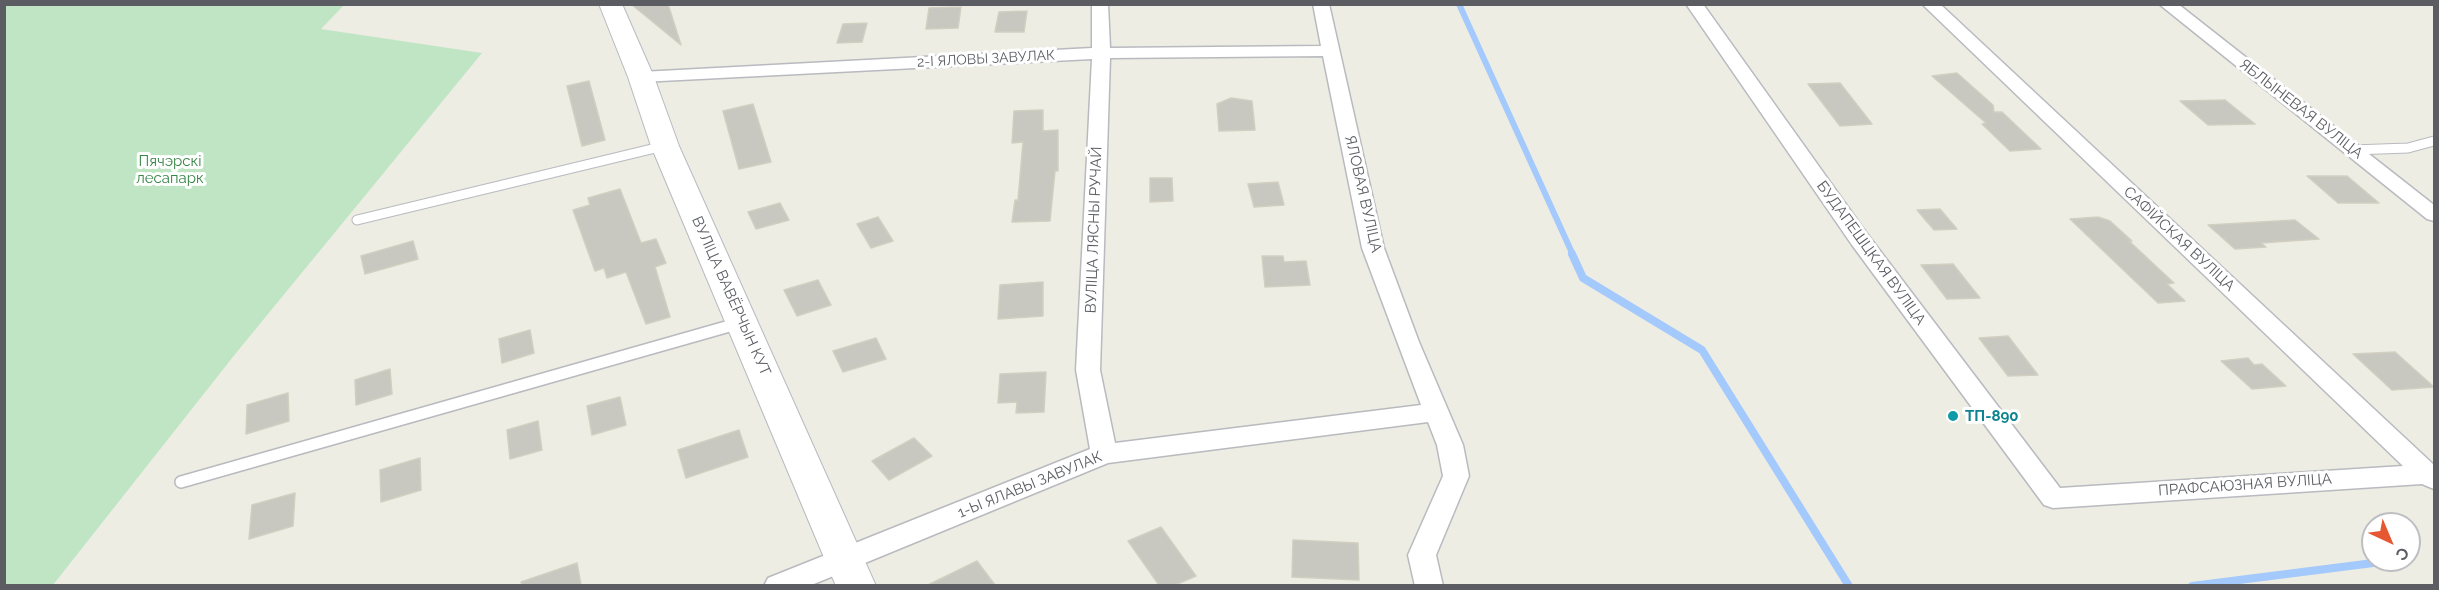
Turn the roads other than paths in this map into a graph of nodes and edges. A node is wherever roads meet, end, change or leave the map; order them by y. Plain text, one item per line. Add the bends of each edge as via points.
1 (610, 4) edge
2 (1100, 4) edge
3 (1321, 4) edge
4 (1694, 4) edge
5 (1930, 4) edge
6 (2167, 4) edge
7 (1332, 51) junction
8 (1101, 54) junction
9 (641, 76) junction
10 (2434, 141) edge
11 (665, 146) junction
12 (2353, 150) junction
13 (2434, 215) edge
14 (357, 219) dead end
15 (743, 322) junction
16 (1437, 412) junction
17 (1104, 454) junction
18 (2431, 476) edge
19 (182, 482) dead end
20 (2053, 498) joint
21 (850, 572) edge
22 (778, 585) edge
23 (1428, 585) edge

1 - 9 street, ВУЛІЦА ВАВЁРЧЫН КУТ
2 - 8 street, ВУЛІЦА ЛЯСНЫ РУЧАЙ
3 - 7 street, ЯЛОВАЯ ВУЛІЦА
4 - 20 street, БУДАПЕШЦКАЯ ВУЛІЦА via 1860,240
5 - 18 street, САФІЙСКАЯ ВУЛІЦА
6 - 12 street, ЯБЛЫНЕВАЯ ВУЛІЦА
7 - 8 street, 2-І ЯЛОВЫ ЗАВУЛАК
7 - 16 street, ЯЛОВАЯ ВУЛІЦА via 1373,248
8 - 9 street, 2-І ЯЛОВЫ ЗАВУЛАК
8 - 17 street, ВУЛІЦА ЛЯСНЫ РУЧАЙ via 1088,370
9 - 11 street, ВУЛІЦА ВАВЁРЧЫН КУТ
10 - 12 lane via 2408,148
11 - 14 lane
11 - 15 street, ВУЛІЦА ВАВЁРЧЫН КУТ
12 - 13 street, ЯБЛЫНЕВАЯ ВУЛІЦА
15 - 19 lane
15 - 21 street, ВУЛІЦА ВАВЁРЧЫН КУТ
16 - 17 street, 1-Ы ЯЛАВЫ ЗАВУЛАК
16 - 23 street, ЯЛОВАЯ ВУЛІЦА via 1450,445 1456,476 1422,555
17 - 21 street, 1-Ы ЯЛАВЫ ЗАВУЛАК
18 - 20 street, ПРАФСАЮЗНАЯ ВУЛІЦА
21 - 22 street, 1-Ы ЯЛАВЫ ЗАВУЛАК

